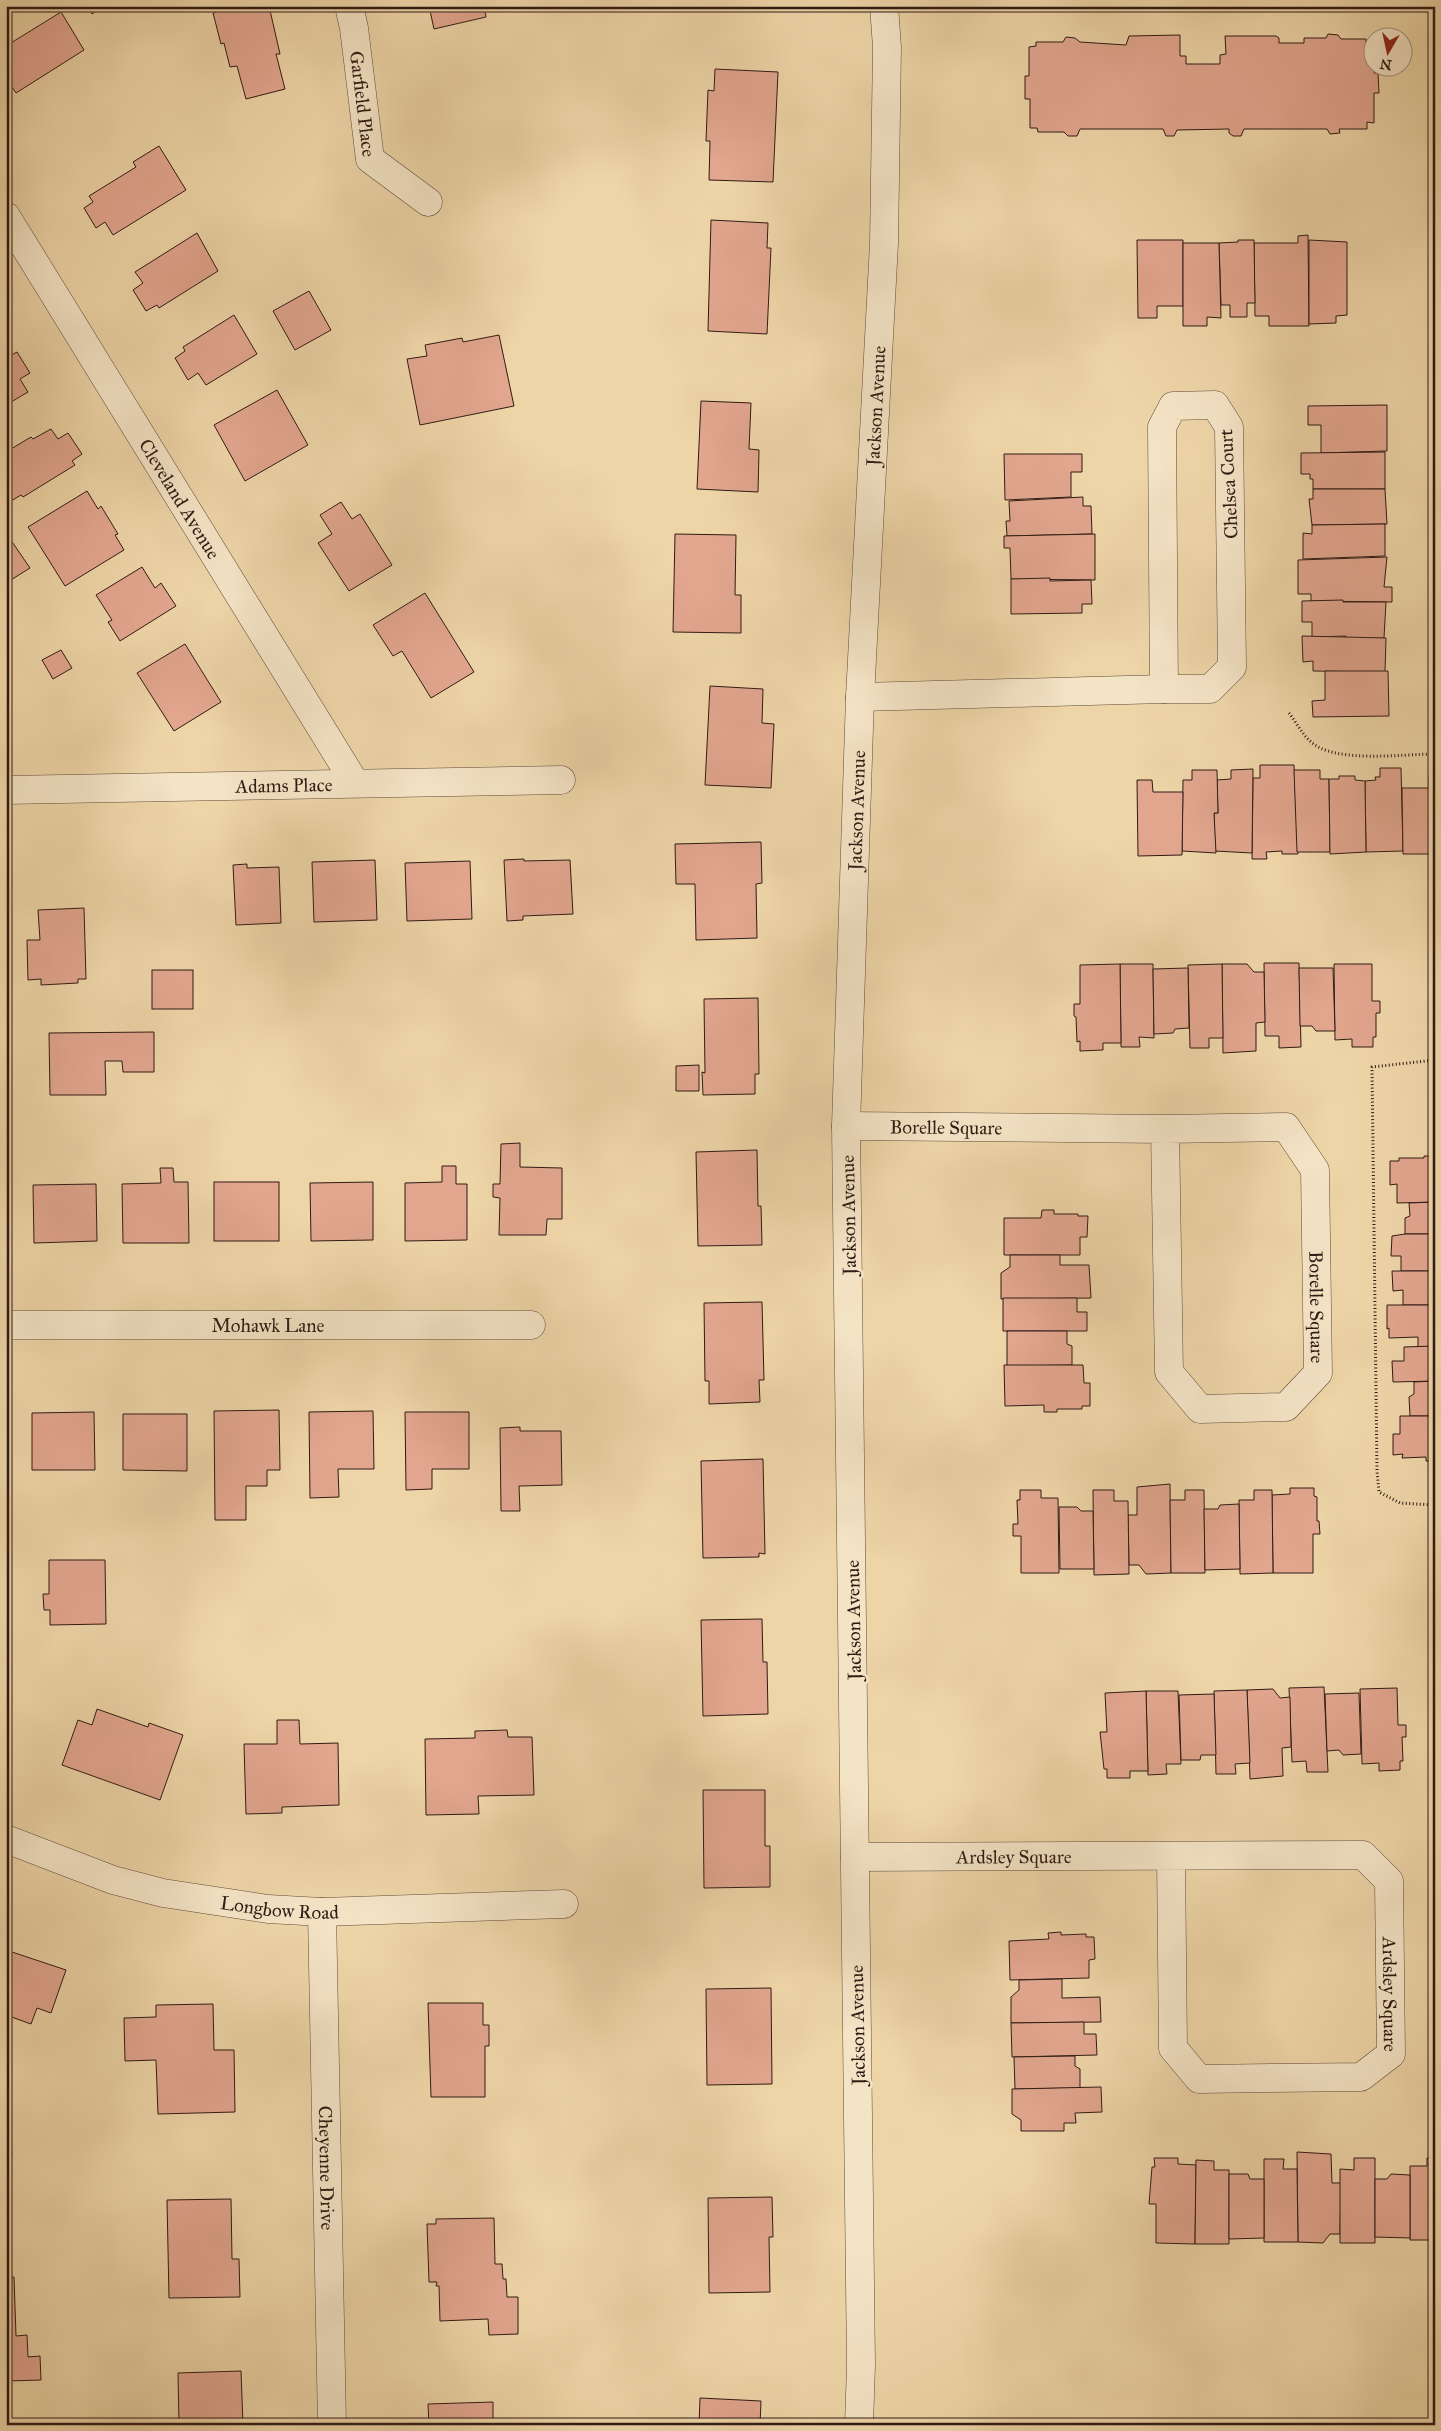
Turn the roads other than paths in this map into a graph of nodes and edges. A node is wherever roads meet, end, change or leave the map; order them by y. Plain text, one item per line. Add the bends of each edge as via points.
1 (349, 6) edge
2 (884, 6) edge
3 (428, 202) dead end
4 (6, 216) edge
5 (1164, 689) junction
6 (860, 697) junction
7 (561, 780) dead end
8 (355, 783) junction
9 (6, 790) edge
10 (846, 1126) junction
11 (1165, 1129) junction
12 (6, 1325) edge
13 (531, 1325) dead end
14 (6, 1839) edge
15 (856, 1857) junction
16 (1171, 1857) junction
17 (564, 1904) dead end
18 (322, 1912) junction
19 (332, 2425) edge
20 (859, 2425) edge

1 - 3 street, Garfield Place via 370,159
2 - 6 street, Jackson Avenue via 887,47 884,243
4 - 8 street, Cleveland Avenue
5 - 5 street, Chelsea Court via 1210,689 1232,667 1229,427 1215,405 1173,406 1162,427
5 - 6 street, Chelsea Court
6 - 10 street, Jackson Avenue
7 - 8 street, Adams Place
8 - 9 street, Adams Place
10 - 11 street, Borelle Square
10 - 15 street, Jackson Avenue
11 - 11 street, Borelle Square via 1286,1127 1316,1170 1318,1373 1286,1407 1200,1409 1168,1372
12 - 13 street, Mohawk Lane
14 - 18 street, Longbow Road via 112,1880 163,1893 268,1909
15 - 16 street, Ardsley Square
15 - 20 street, Jackson Avenue
16 - 16 street, Ardsley Square via 1364,1855 1389,1882 1391,2054 1361,2077 1199,2079 1173,2048
17 - 18 street, Longbow Road
18 - 19 street, Cheyenne Drive

